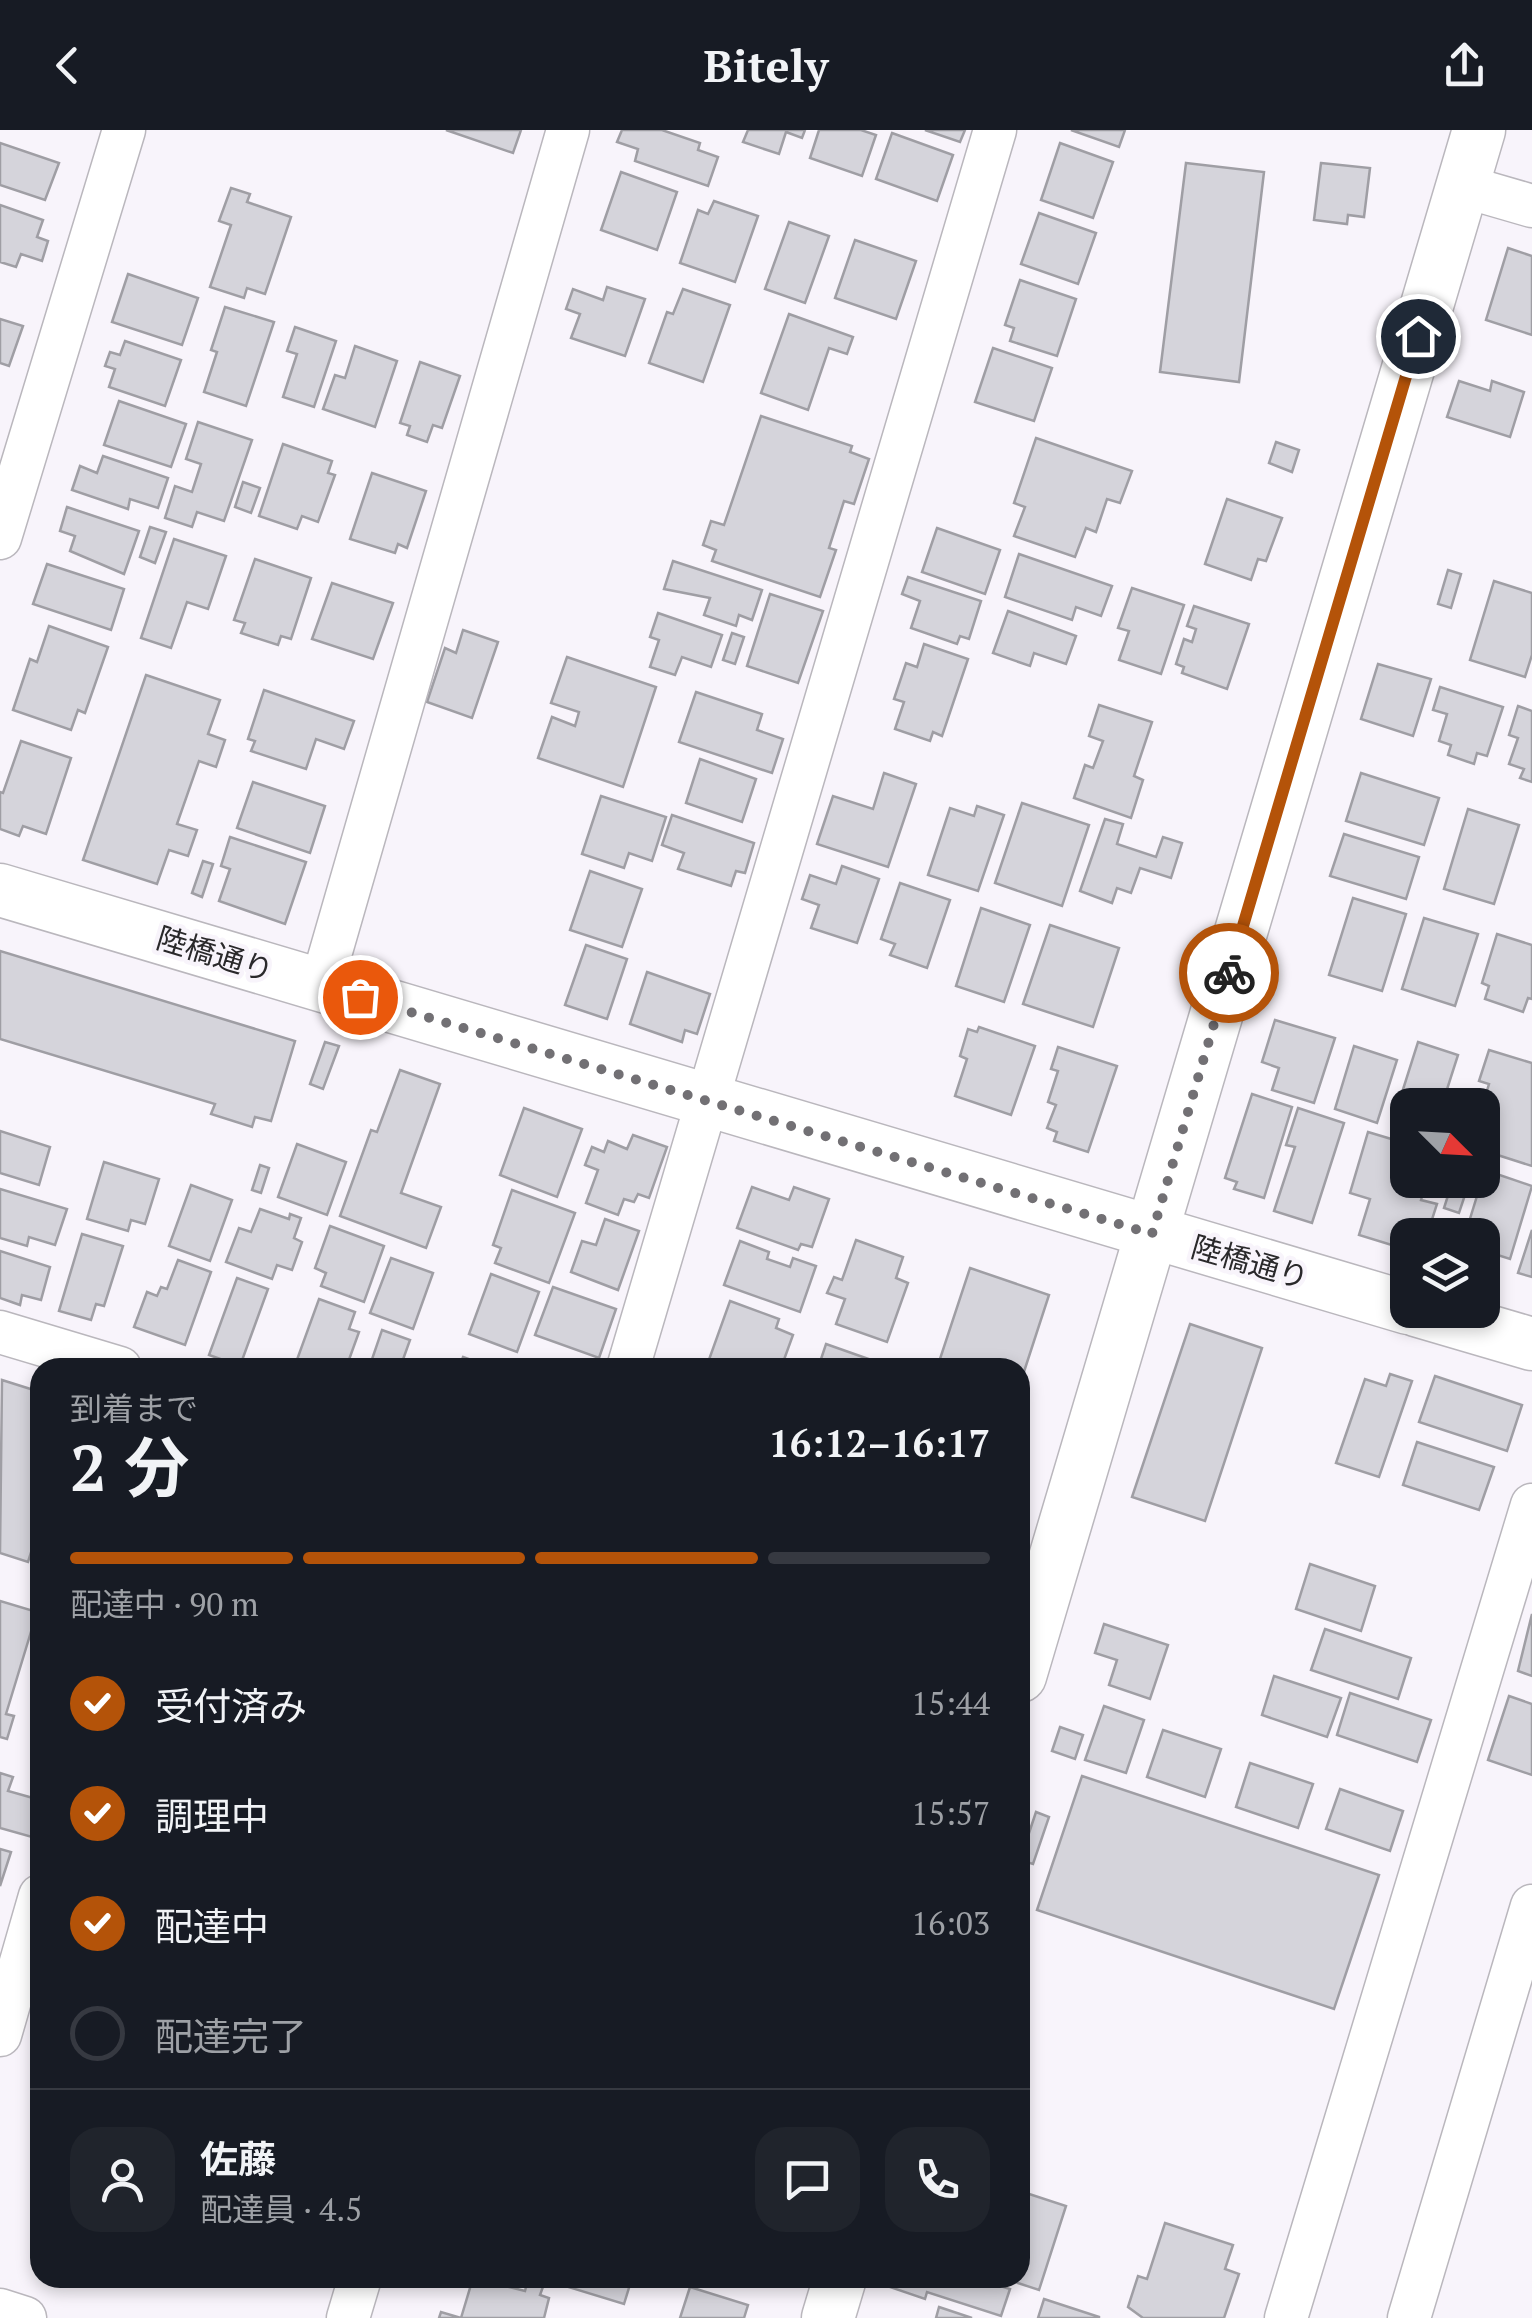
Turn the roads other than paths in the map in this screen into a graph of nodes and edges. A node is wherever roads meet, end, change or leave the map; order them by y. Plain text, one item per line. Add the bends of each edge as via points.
1 (124, 130) edge
2 (568, 130) edge
3 (995, 130) edge
4 (1479, 130) edge
5 (1463, 186) junction
6 (1532, 206) edge
7 (0, 538) edge
8 (0, 890) edge
9 (322, 986) junction
10 (705, 1098) junction
11 (1152, 1234) junction
12 (1390, 1303) edge
13 (1477, 1328) edge
14 (0, 1332) edge
15 (1532, 1344) edge
16 (87, 1358) edge
17 (631, 1358) edge
18 (1532, 1505) edge
19 (1030, 1643) edge
20 (1532, 1906) edge
21 (30, 1931) edge
22 (0, 2036) edge
23 (357, 2288) edge
24 (837, 2288) edge
25 (0, 2310) edge
26 (26, 2318) edge
27 (348, 2318) edge
28 (828, 2318) edge
29 (1286, 2318) edge
30 (1410, 2318) edge

1 - 7 street
2 - 9 street
3 - 10 street
4 - 5 street
5 - 6 street
5 - 11 street
8 - 9 street, 陸橋通り
9 - 10 street, 陸橋通り
10 - 11 street, 陸橋通り
10 - 17 street
11 - 12 street, 陸橋通り
11 - 19 street
13 - 15 street
14 - 16 street
18 - 29 street
20 - 30 street
21 - 22 street
23 - 27 street
24 - 28 street
25 - 26 street

